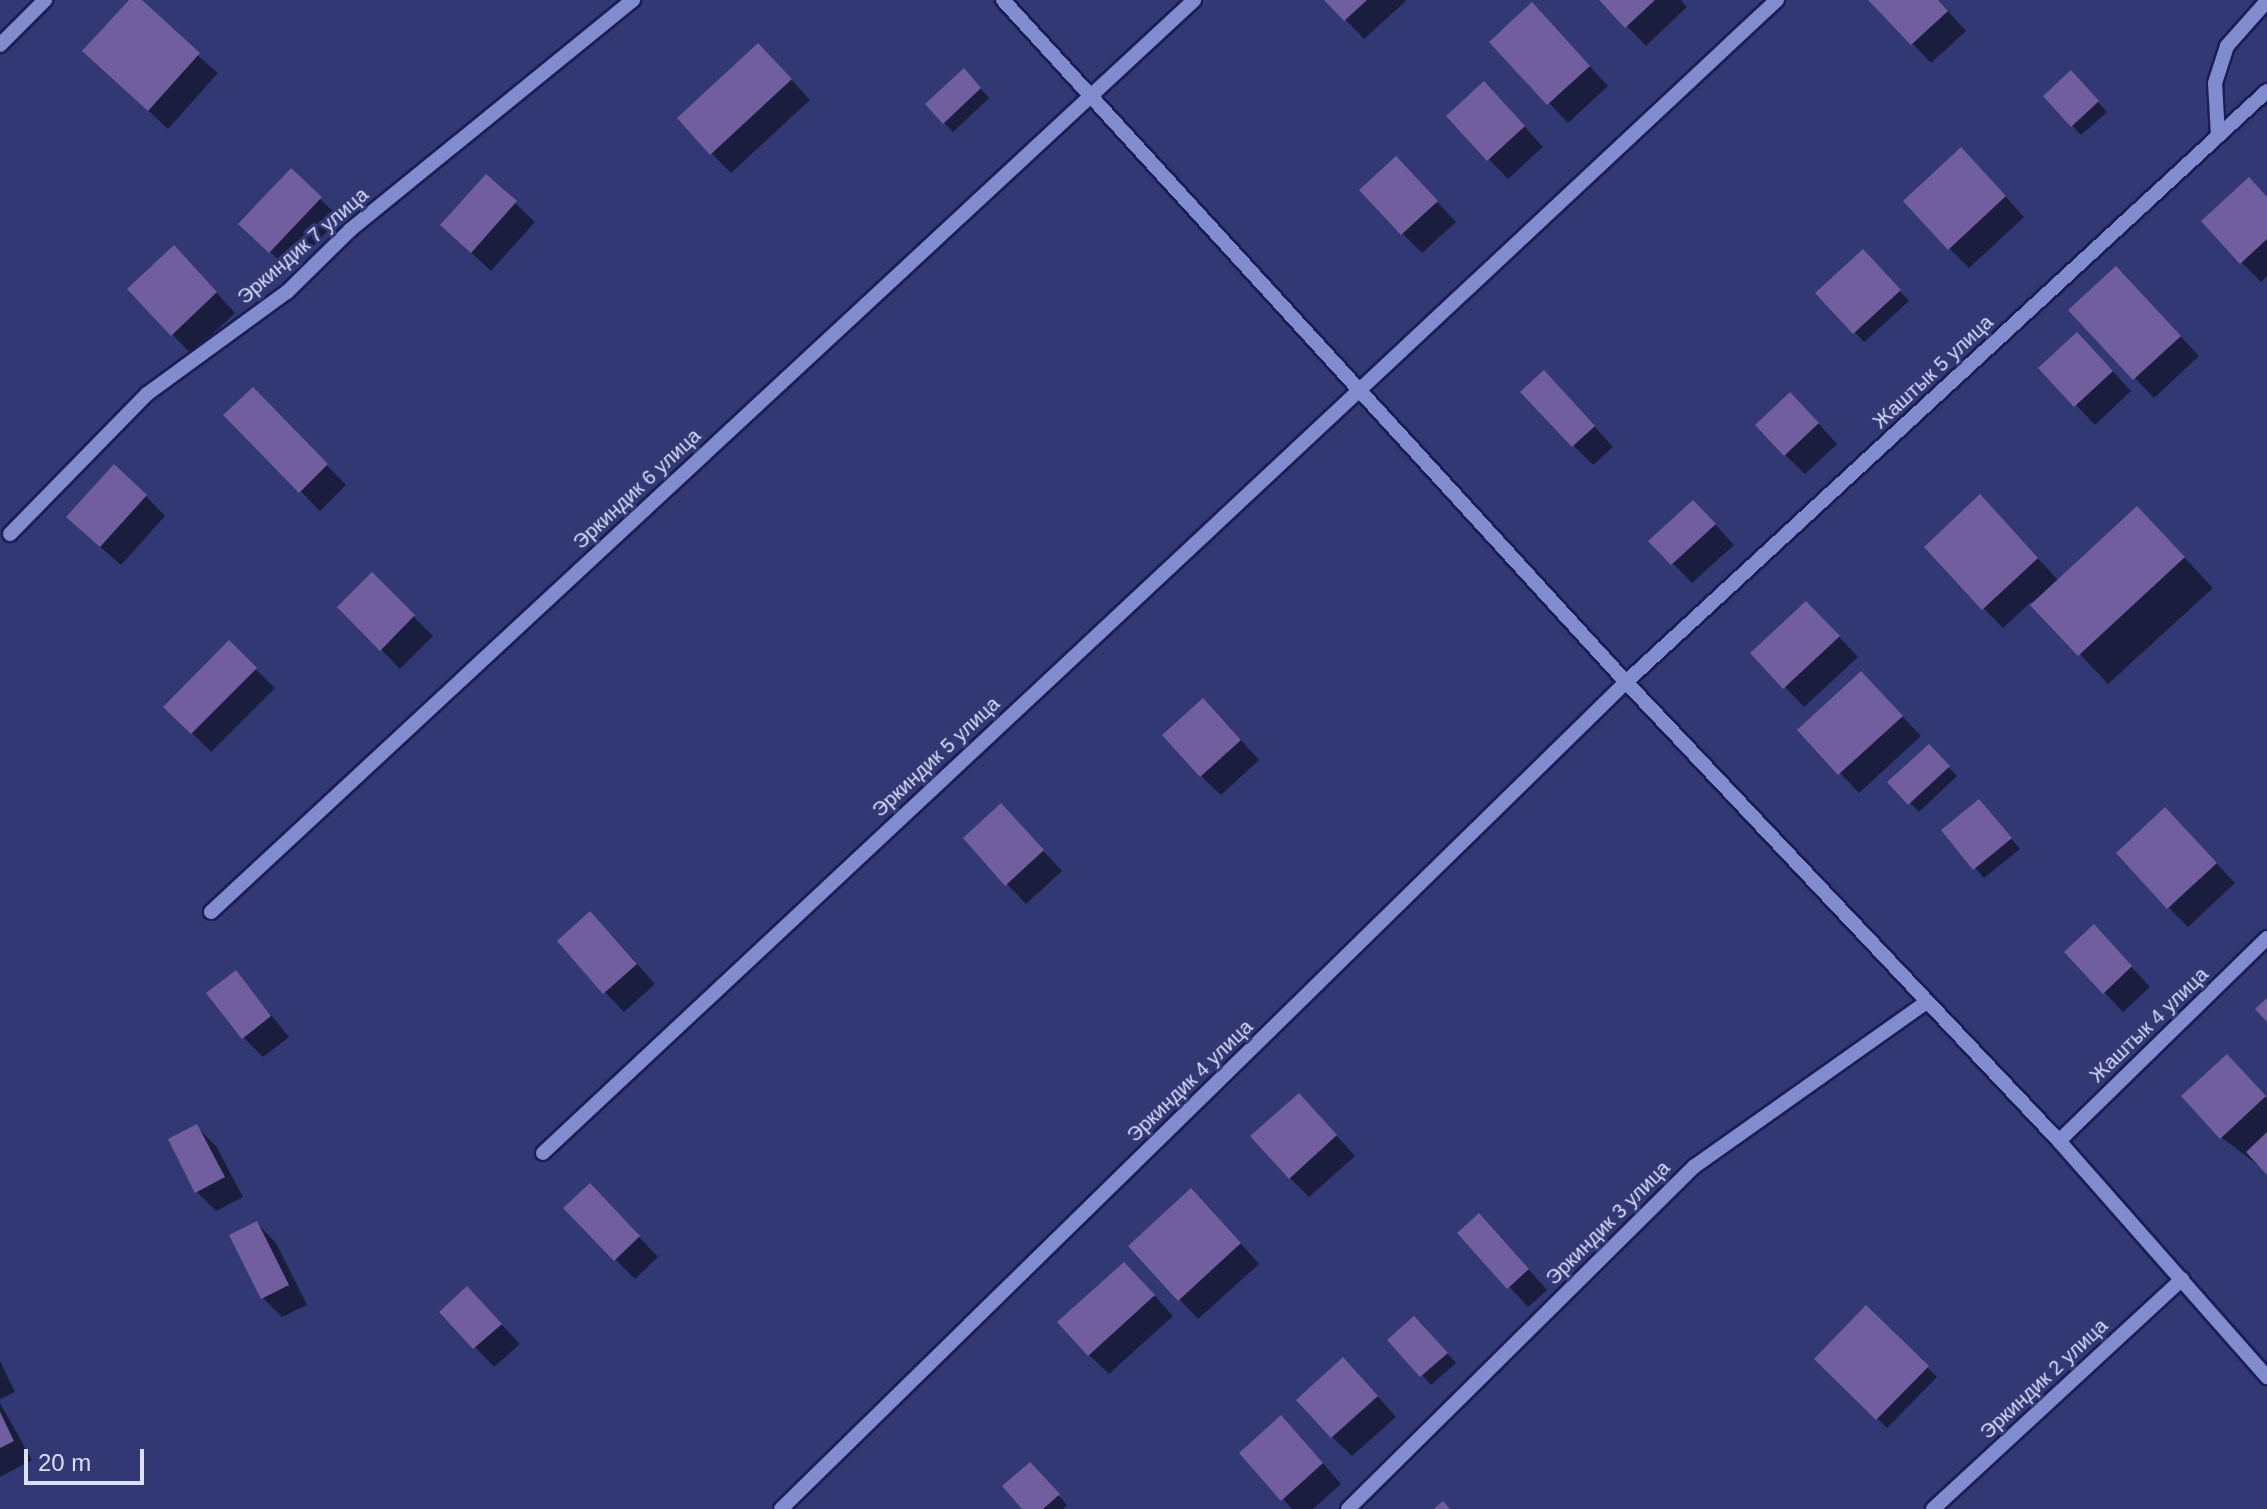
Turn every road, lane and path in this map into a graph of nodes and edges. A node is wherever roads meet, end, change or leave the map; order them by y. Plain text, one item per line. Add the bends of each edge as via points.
1 (45, 0) edge
2 (633, 0) edge
3 (1003, 0) edge
4 (1194, 0) edge
5 (1777, 0) edge
6 (2267, 1) edge
7 (0, 45) edge
8 (2267, 91) edge
9 (1091, 95) junction
10 (2218, 136) junction
11 (1356, 390) junction
12 (10, 534) dead end
13 (1626, 682) junction
14 (211, 912) dead end
15 (2267, 938) edge
16 (1927, 1002) junction
17 (2059, 1141) junction
18 (543, 1153) dead end
19 (2182, 1279) junction
20 (2267, 1377) edge
21 (781, 1509) edge
22 (1348, 1509) edge
23 (1933, 1509) edge

1 - 7 street
2 - 12 street, Эркиндик 7 улица via 350,230 287,292 147,394
3 - 9 street
4 - 9 street, Эркиндик 6 улица
5 - 11 street, Эркиндик 5 улица
6 - 10 street via 2227,46 2215,83
8 - 10 street, Жаштык 5 улица
9 - 11 street
9 - 14 street, Эркиндик 6 улица
10 - 13 street, Жаштык 5 улица
11 - 13 street
11 - 18 street, Эркиндик 5 улица
13 - 16 street
13 - 21 street, Эркиндик 4 улица
15 - 17 street, Жаштык 4 улица
16 - 17 street
16 - 22 street, Эркиндик 3 улица via 1695,1166
17 - 19 street
19 - 20 street
19 - 23 street, Эркиндик 2 улица

